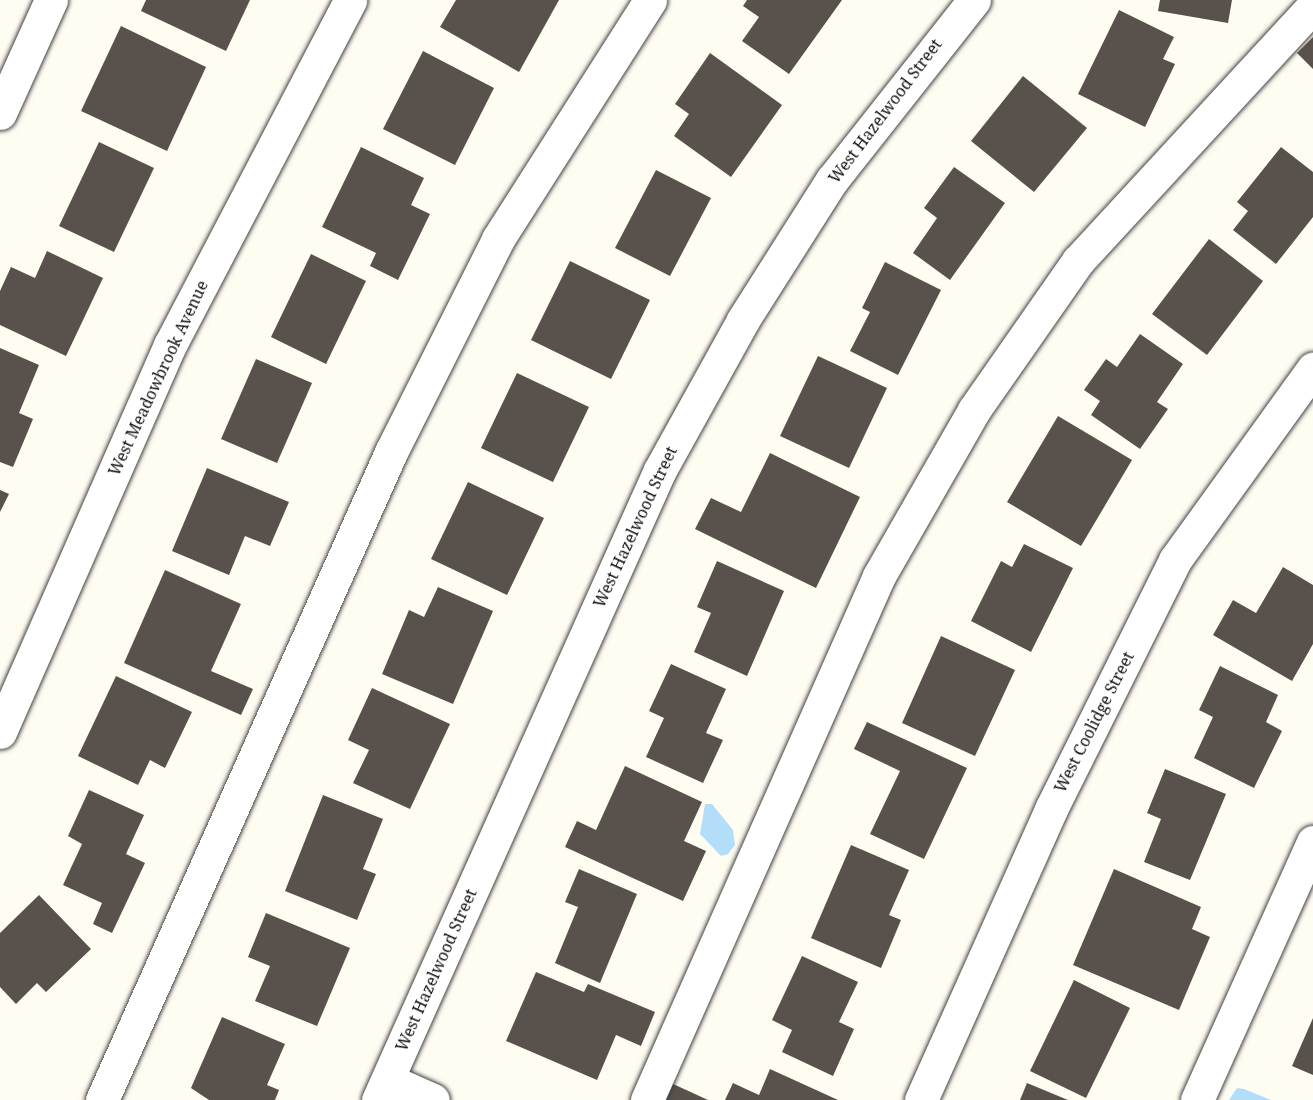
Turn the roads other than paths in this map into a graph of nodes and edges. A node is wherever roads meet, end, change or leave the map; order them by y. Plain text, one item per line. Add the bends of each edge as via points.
1 (51, 0) edge
2 (350, 0) edge
3 (650, 0) edge
4 (974, 0) edge
5 (1313, 6) edge
6 (0, 113) edge
7 (1313, 369) edge
8 (0, 732) edge
9 (1313, 842) edge
10 (383, 1090) edge
11 (102, 1100) edge
12 (433, 1100) edge
13 (646, 1100) edge
14 (921, 1100) edge
15 (1197, 1100) edge

1 - 6 street
2 - 8 street, West Meadowbrook Avenue via 170,345
3 - 11 street via 498,239 396,441
4 - 10 street, West Hazelwood Street via 832,180 742,320 660,470
5 - 13 street via 1078,261 974,410 879,576
7 - 14 street, West Coolidge Street via 1175,560 1051,809
9 - 15 street
10 - 12 street

